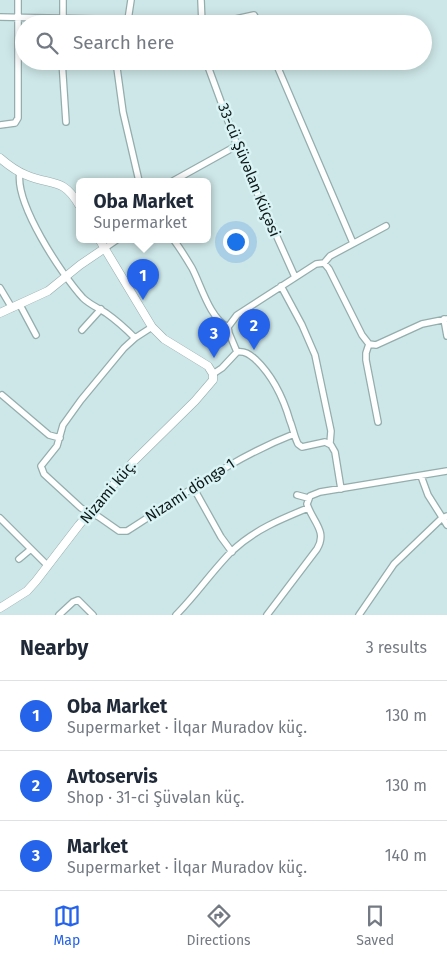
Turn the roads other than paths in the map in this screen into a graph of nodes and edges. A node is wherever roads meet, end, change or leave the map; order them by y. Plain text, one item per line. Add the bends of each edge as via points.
1 (18, 0) edge
2 (63, 0) edge
3 (131, 0) edge
4 (202, 0) edge
5 (19, 15) edge
6 (63, 15) edge
7 (129, 15) edge
8 (202, 15) edge
9 (0, 18) edge
10 (15, 18) edge
11 (18, 70) edge
12 (63, 70) edge
13 (117, 70) edge
14 (209, 70) edge
15 (280, 70) edge
16 (66, 122) dead end
17 (0, 125) edge
18 (236, 146) junction
19 (2, 163) edge
20 (20, 172) junction
21 (139, 178) edge
22 (178, 178) edge
23 (76, 200) edge
24 (386, 226) dead end
25 (102, 243) edge
26 (112, 243) edge
27 (176, 243) edge
28 (353, 243) junction
29 (105, 248) junction
30 (324, 263) junction
31 (66, 276) junction
32 (295, 276) junction
33 (281, 286) junction
34 (0, 288) edge
35 (20, 305) junction
36 (12, 308) junction
37 (101, 309) junction
38 (0, 313) edge
39 (446, 319) edge
40 (152, 327) junction
41 (228, 327) junction
42 (82, 330) dead end
43 (36, 335) dead end
44 (447, 336) edge
45 (135, 338) junction
46 (369, 344) junction
47 (238, 352) junction
48 (214, 374) junction
49 (2, 395) dead end
50 (378, 422) dead end
51 (294, 434) junction
52 (60, 438) junction
53 (330, 443) junction
54 (447, 471) edge
55 (421, 476) junction
56 (193, 487) junction
57 (341, 489) junction
58 (297, 495) dead end
59 (308, 498) junction
60 (308, 508) junction
61 (90, 513) junction
62 (444, 517) edge
63 (0, 518) edge
64 (447, 525) edge
65 (31, 549) junction
66 (232, 552) junction
67 (19, 559) dead end
68 (48, 566) junction
69 (0, 608) edge
70 (58, 615) edge
71 (93, 615) edge
72 (176, 615) edge
73 (267, 615) edge
74 (359, 615) edge

1 - 5 street
2 - 6 street
3 - 7 street
4 - 8 street
9 - 10 street
11 - 17 street via 18,118 15,124
12 - 16 street
13 - 21 street via 124,117
14 - 18 street, 33-cü Şüvəlan Küçəsi
15 - 28 street
18 - 22 street
18 - 32 street, 33-cü Şüvəlan Küçəsi
19 - 20 street
20 - 23 street via 64,187
20 - 31 street via 21,191 30,215
24 - 28 street
25 - 29 street
26 - 29 street
27 - 41 street via 208,302
28 - 30 street
29 - 31 street
29 - 40 street
30 - 32 street
30 - 46 street
31 - 35 street
31 - 37 street via 85,299
32 - 33 street
33 - 41 street via 237,315
33 - 53 street via 315,355 331,431
34 - 36 street
35 - 36 street
35 - 43 street
36 - 38 street
37 - 42 street
37 - 45 street
39 - 44 street
39 - 46 street via 422,324 376,345
40 - 45 street
40 - 48 street via 164,339 204,363
41 - 47 street
45 - 52 street via 62,425
46 - 50 street via 366,360
47 - 48 street
47 - 51 street via 244,351 251,356 272,378
48 - 61 street, Nizami küç. via 209,386 133,462
49 - 52 street via 50,435
51 - 53 street via 302,446
51 - 56 street, Nizami döngə 1 via 257,450
52 - 61 street via 41,466 42,470
53 - 57 street via 335,452
54 - 55 street
55 - 57 street
55 - 62 street via 428,495
56 - 61 street, Nizami döngə 1 via 127,531 119,531
56 - 66 street
57 - 59 street via 315,493
58 - 59 street
59 - 60 street
60 - 66 street via 264,528
60 - 73 street via 321,541
61 - 68 street, Nizami küç.
62 - 64 street
62 - 74 street via 394,564
63 - 65 street
65 - 67 street
65 - 68 street
66 - 72 street
68 - 69 street, Nizami küç. via 27,591
70 - 71 street via 78,600

